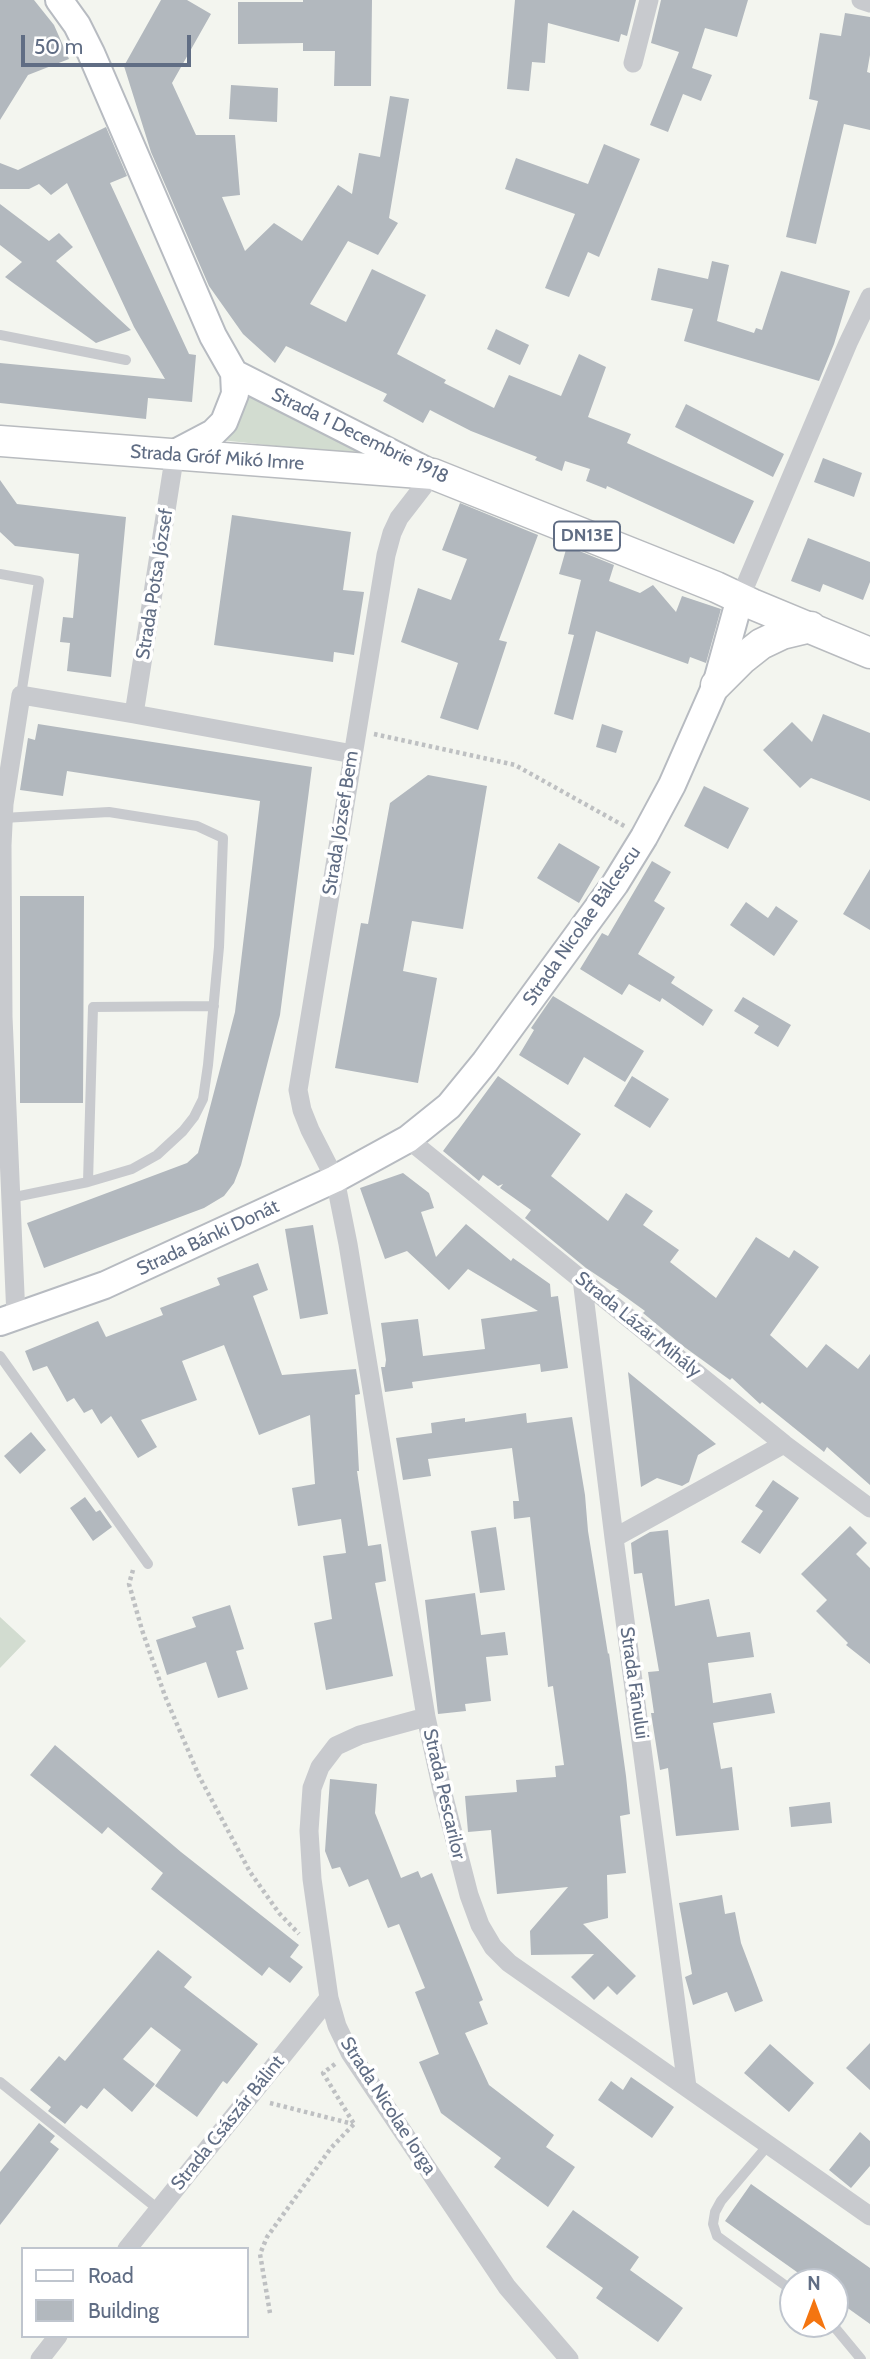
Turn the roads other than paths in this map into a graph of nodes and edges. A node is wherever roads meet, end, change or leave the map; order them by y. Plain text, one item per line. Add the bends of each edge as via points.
1 (58, 0) edge
2 (649, 0) edge
3 (861, 0) edge
4 (870, 4) edge
5 (633, 63) dead end
6 (870, 297) edge
7 (0, 335) edge
8 (126, 360) dead end
9 (234, 373) junction
10 (0, 441) edge
11 (175, 453) junction
12 (433, 474) junction
13 (0, 574) edge
14 (740, 598) junction
15 (811, 627) junction
16 (870, 653) edge
17 (716, 685) junction
18 (21, 695) junction
19 (134, 714) junction
20 (353, 754) junction
21 (3, 818) junction
22 (1, 888) edge
23 (214, 1006) junction
24 (1, 1017) edge
25 (408, 1139) junction
26 (335, 1179) junction
27 (88, 1182) junction
28 (10, 1198) junction
29 (583, 1279) junction
30 (8, 1319) edge
31 (0, 1356) edge
32 (784, 1444) junction
33 (870, 1508) edge
34 (614, 1538) junction
35 (148, 1564) dead end
36 (426, 1717) junction
37 (329, 1998) junction
38 (0, 2082) edge
39 (687, 2087) junction
40 (769, 2144) junction
41 (159, 2209) junction
42 (870, 2216) edge
43 (129, 2247) edge
44 (779, 2281) edge
45 (56, 2338) edge
46 (844, 2338) edge
47 (40, 2359) edge
48 (569, 2359) edge
49 (861, 2359) edge

1 - 9 street via 91,53 213,336
2 - 5 street
3 - 4 street
6 - 14 street
7 - 8 lane
9 - 11 street via 235,394 225,422
9 - 12 street, Strada 1 Decembrie 1918 / DN13E
10 - 11 main road, Strada Gróf Mikó Imre / DN13E
11 - 12 main road, Strada Gróf Mikó Imre / DN13E
11 - 19 street, Strada Potsa József
12 - 14 main road, Strada 1 Decembrie 1918 / DN13E
12 - 20 street, Strada József Bem via 392,533
13 - 18 lane via 39,581
14 - 15 main road, Strada 1 Decembrie 1918 / DN13E
14 - 17 street, Strada Nicolae Bălcescu
15 - 16 main road, Strada 1 Decembrie 1918 / DN13E
15 - 17 main road via 761,644
17 - 25 street, Strada Nicolae Bălcescu via 672,785 615,884 485,1062 449,1106
18 - 19 street
18 - 21 street
19 - 20 street
20 - 26 street, Strada József Bem via 298,1090 310,1130
21 - 22 street
21 - 23 lane via 109,812 197,826 223,838
22 - 24 street
23 - 27 lane via 203,1099 194,1117 157,1155 132,1169
23 - 27 lane via 93,1007
24 - 28 street
25 - 26 street, Strada Bánki Donát
25 - 29 street, Strada Lázár Mihály
26 - 30 street, Strada Bánki Donát via 105,1286
26 - 36 street, Strada Pescarilor
27 - 28 lane
28 - 30 street
29 - 32 street, Strada Lázár Mihály
29 - 34 street, Strada Fânului
31 - 35 lane
32 - 33 street, Strada Lázár Mihály
32 - 34 street
34 - 39 street, Strada Fânului
36 - 37 street, Strada Nicolae Iorga via 336,1746 312,1788 312,1879
36 - 39 street, Strada Pescarilor via 469,1895 493,1947 509,1963
37 - 41 street, Strada Császár Bálint
37 - 48 street, Strada Nicolae Iorga via 350,2053 507,2287
38 - 41 lane
39 - 40 street, Strada Pescarilor
40 - 42 street, Strada Pescarilor
40 - 44 lane via 721,2200 713,2224 717,2236
41 - 43 street, Strada Császár Bálint
45 - 47 street
46 - 49 lane

